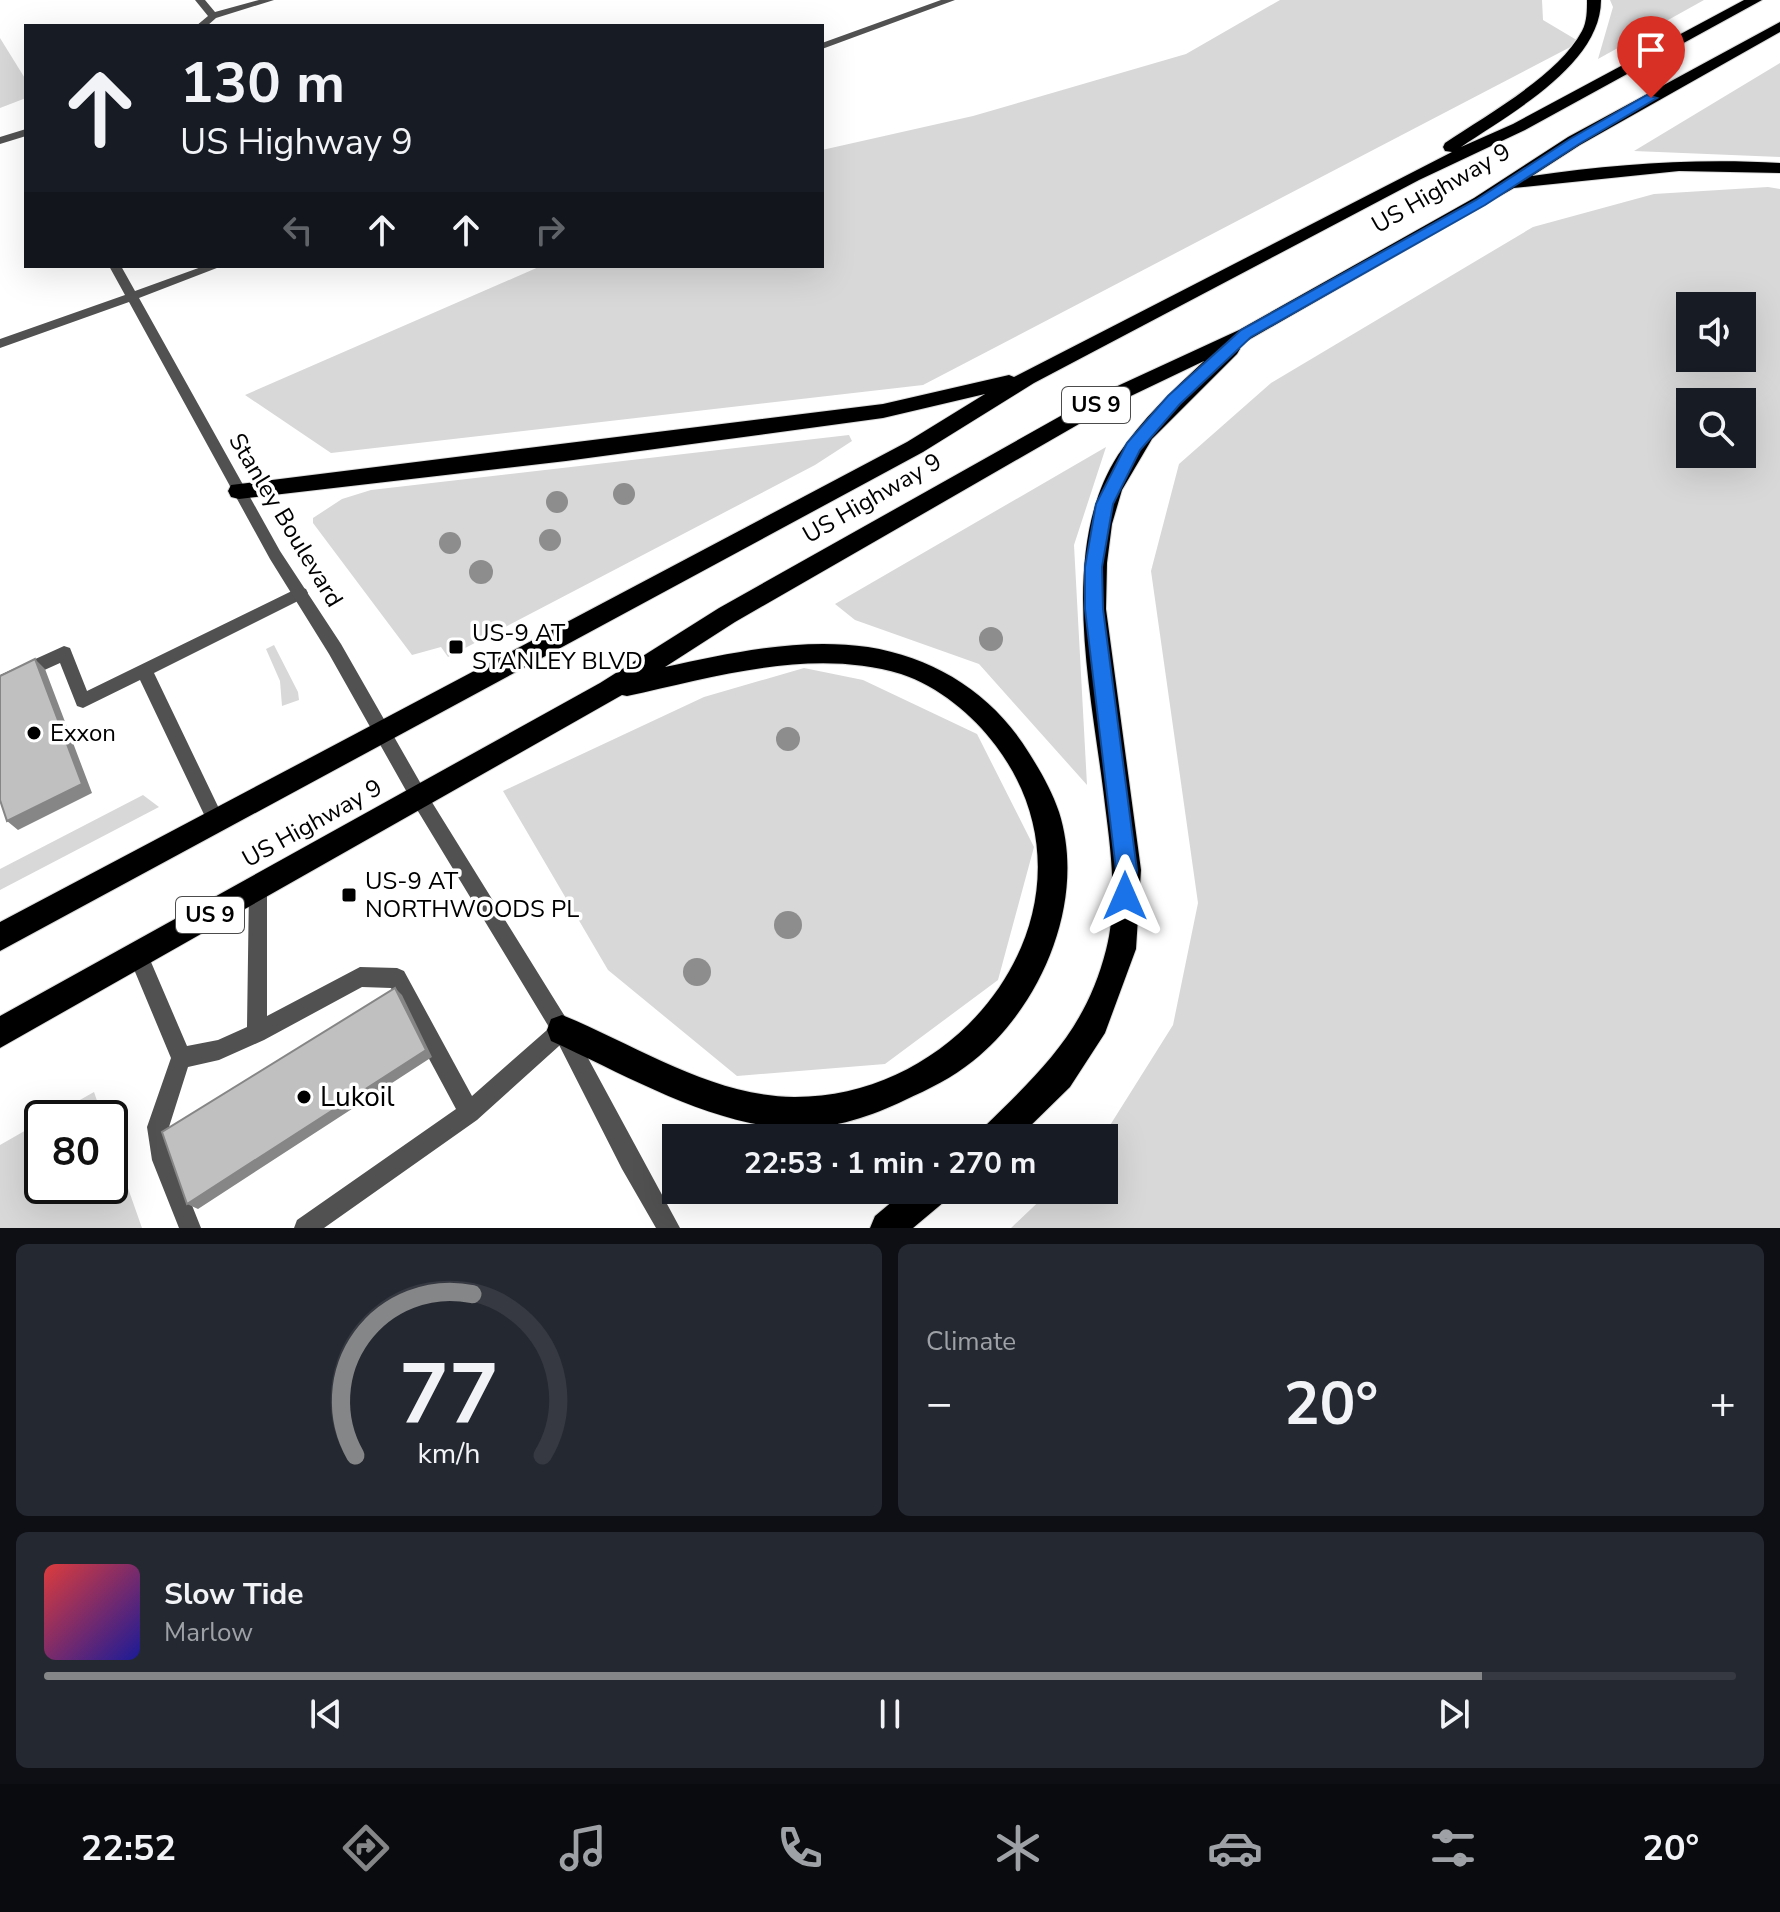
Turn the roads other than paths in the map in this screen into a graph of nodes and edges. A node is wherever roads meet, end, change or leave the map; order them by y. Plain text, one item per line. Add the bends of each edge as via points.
1 (200, 0) edge
2 (269, 0) edge
3 (950, 0) edge
4 (1594, 0) edge
5 (1755, 0) edge
6 (213, 16) junction
7 (203, 24) edge
8 (1780, 26) edge
9 (824, 45) edge
10 (24, 133) edge
11 (0, 141) edge
12 (1780, 168) edge
13 (1413, 176) junction
14 (1510, 184) junction
15 (116, 268) edge
16 (210, 268) edge
17 (132, 296) junction
18 (1246, 334) junction
19 (0, 344) edge
20 (1027, 378) junction
21 (239, 491) junction
22 (300, 593) junction
23 (144, 670) junction
24 (0, 683) edge
25 (609, 690) junction
26 (382, 733) junction
27 (419, 797) junction
28 (216, 821) junction
29 (258, 888) junction
30 (0, 937) edge
31 (138, 955) junction
32 (562, 1030) junction
33 (0, 1033) edge
34 (257, 1033) junction
35 (181, 1058) junction
36 (469, 1112) junction
37 (1009, 1124) edge
38 (915, 1204) edge
39 (190, 1228) edge
40 (305, 1228) edge
41 (669, 1228) edge
42 (887, 1228) edge

1 - 6 street
2 - 6 street
3 - 9 street
4 - 13 highway via 1589,31 1576,50
5 - 13 highway, US Highway 9 / US 9 via 1519,127
6 - 7 street
8 - 14 highway, US Highway 9 / US 9 via 1574,141
10 - 11 street
12 - 14 highway via 1644,166
13 - 20 highway, US Highway 9 / US 9
14 - 18 highway, US Highway 9 / US 9
15 - 17 street, Stanley Boulevard
16 - 17 street
17 - 19 street
17 - 21 street, Stanley Boulevard
18 - 25 highway, US Highway 9 / US 9 via 1105,400 727,615
18 - 37 highway via 1174,400 1133,447 1105,504 1093,567 1094,609 1127,870 1121,949 1094,1022 1059,1076
20 - 21 highway via 883,411
20 - 26 highway, US Highway 9 / US 9 via 915,447
21 - 22 street, Stanley Boulevard
22 - 23 street
22 - 26 street, Stanley Boulevard
23 - 24 street via 83,701 64,653
23 - 28 street
25 - 27 highway, US Highway 9 / US 9
25 - 32 highway via 795,655 879,659 926,674 993,722 1038,793 1053,862 1049,912 1034,962 1013,997 966,1048 918,1081 851,1106 783,1112 733,1104
26 - 27 street, Stanley Boulevard
26 - 28 highway, US Highway 9 / US 9
27 - 29 highway, US Highway 9 / US 9
27 - 32 street, Stanley Boulevard
28 - 30 highway, US Highway 9 / US 9
29 - 31 highway, US Highway 9 / US 9
29 - 34 street
31 - 33 highway, US Highway 9 / US 9
31 - 35 street
32 - 36 street
32 - 41 street, Stanley Boulevard
34 - 35 street via 219,1050
34 - 36 street via 360,977 397,978
35 - 39 street via 158,1127 163,1160
36 - 40 street
38 - 42 highway

